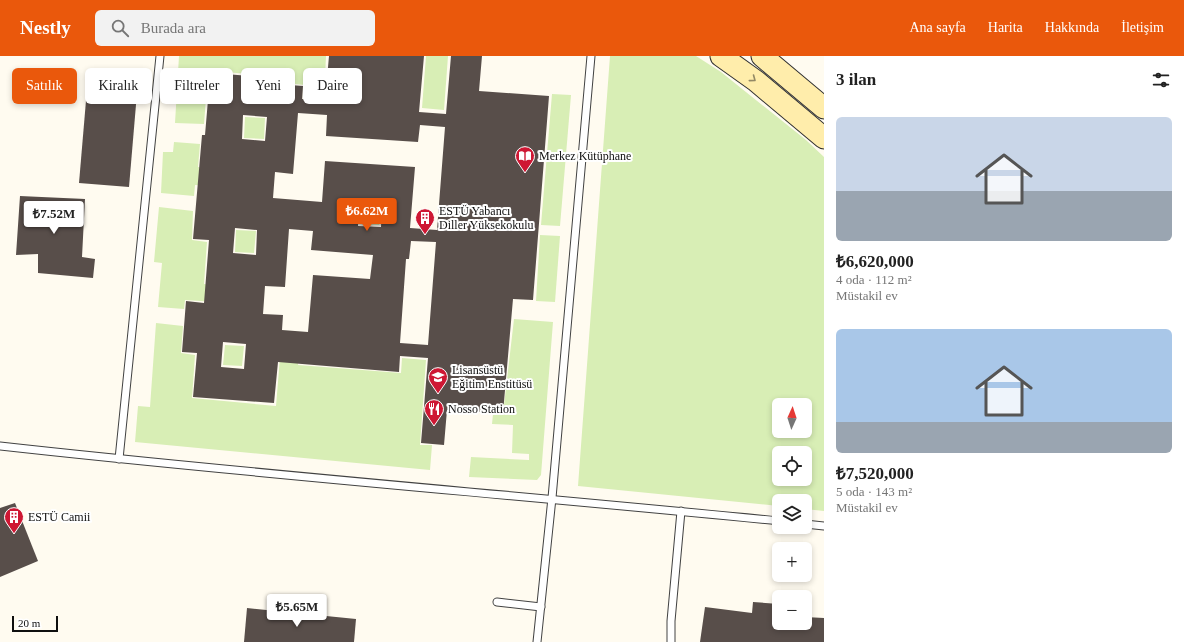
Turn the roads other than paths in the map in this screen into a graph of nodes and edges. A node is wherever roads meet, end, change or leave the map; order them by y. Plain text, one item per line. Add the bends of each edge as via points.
1 (160, 56) edge
2 (591, 56) edge
3 (721, 56) edge
4 (762, 56) edge
5 (824, 108) edge
6 (824, 138) edge
7 (0, 446) edge
8 (119, 459) junction
9 (552, 498) junction
10 (681, 511) junction
11 (772, 520) edge
12 (812, 525) edge
13 (824, 526) edge
14 (497, 602) dead end
15 (541, 607) junction
16 (537, 642) edge
17 (671, 642) edge

1 - 8 lane
2 - 9 lane
3 -> 6 street via 756,81
4 - 5 street
7 - 8 lane
8 - 9 lane
9 - 10 lane
9 - 15 lane
10 - 11 lane
10 - 17 lane
12 - 13 lane
14 - 15 lane
15 - 16 lane

